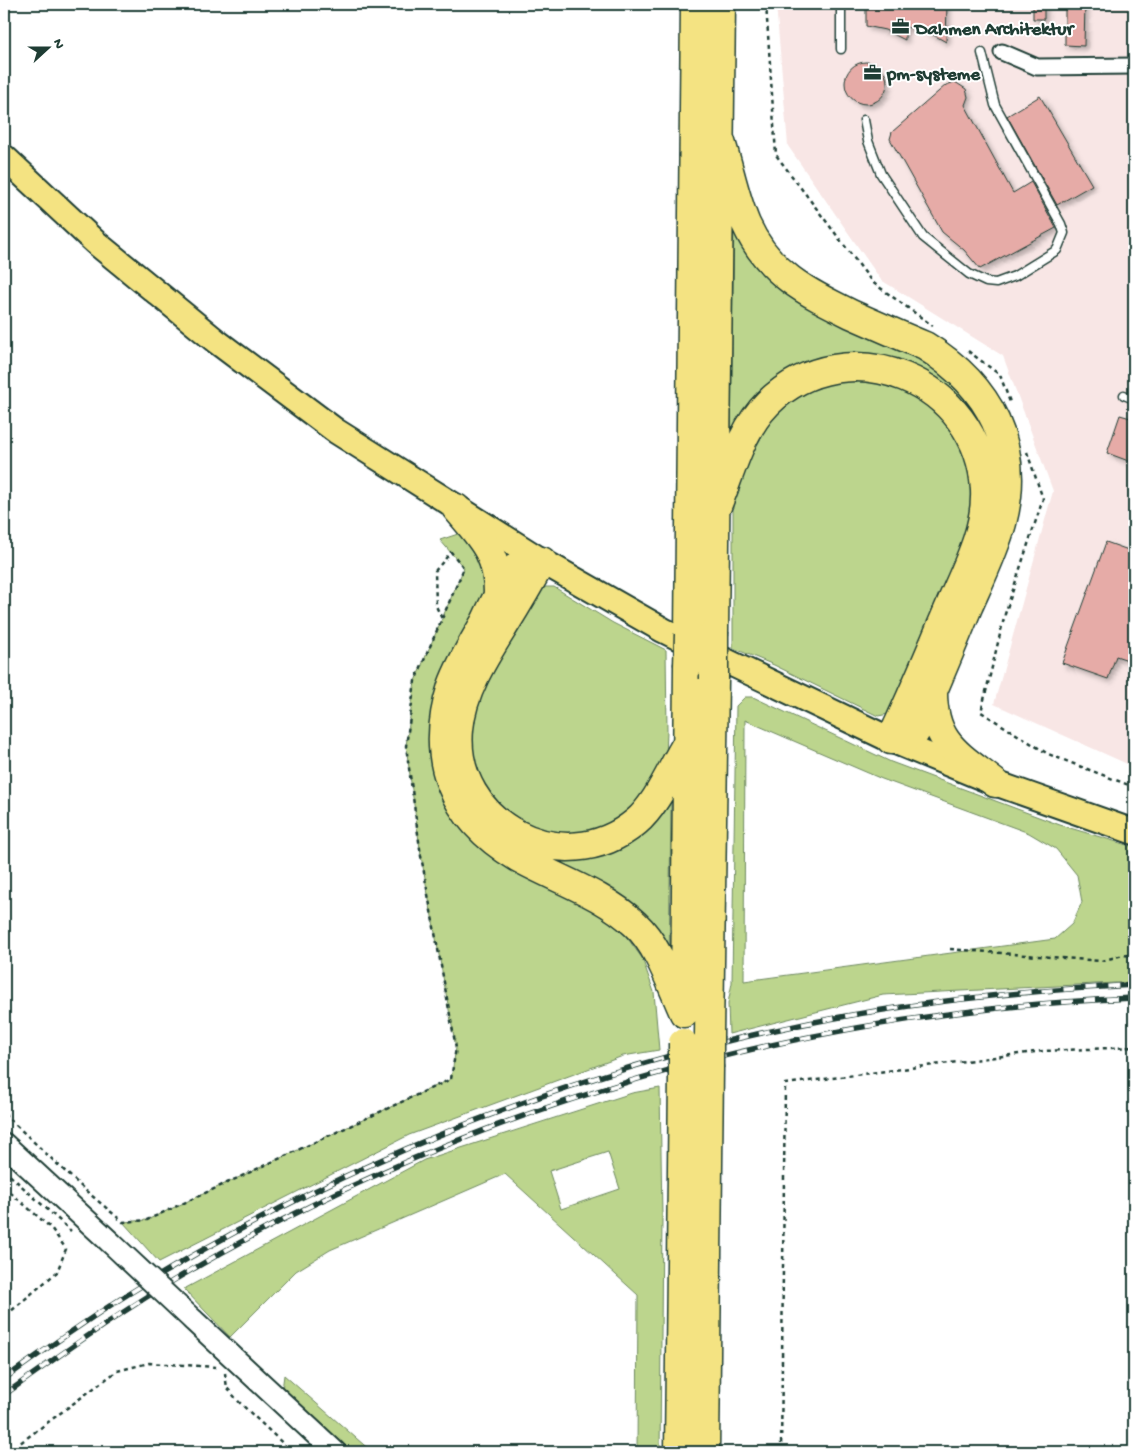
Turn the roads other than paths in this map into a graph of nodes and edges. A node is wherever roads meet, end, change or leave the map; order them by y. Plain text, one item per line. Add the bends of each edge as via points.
1 (695, 4) edge
2 (721, 4) edge
3 (841, 4) edge
4 (841, 48) dead end
5 (1002, 52) dead end
6 (982, 53) dead end
7 (1134, 66) edge
8 (864, 120) dead end
9 (719, 136) junction
10 (4, 157) edge
11 (1124, 395) dead end
12 (1134, 399) edge
13 (456, 508) junction
14 (715, 511) junction
15 (542, 561) junction
16 (498, 597) junction
17 (933, 692) junction
18 (891, 740) junction
19 (687, 743) junction
20 (995, 783) junction
21 (1134, 832) edge
22 (684, 1013) junction
23 (696, 1040) junction
24 (696, 1071) junction
25 (4, 1144) edge
26 (335, 1452) edge
27 (679, 1452) edge
28 (705, 1452) edge

1 - 19 highway, bridge
2 - 9 highway
3 - 4 lane
5 - 7 street via 1037,67
6 - 8 lane via 995,105 1064,233 1057,250 1015,276 996,283 986,282 969,274 923,237 881,174
9 - 14 highway
9 - 17 highway via 746,225 775,267 812,295 942,356 978,390 1001,435 1008,489 1001,524
10 - 13 main road via 95,242 216,341 336,431
11 - 12 lane
13 - 15 main road
13 - 16 highway via 492,554 499,581
14 - 18 highway via 738,448 750,426 768,403 802,379 841,368 880,369 919,383 943,400 965,426 979,455 986,491 984,516 969,560
14 - 23 highway, bridge via 714,679
15 - 16 highway via 518,565
15 - 18 main road via 703,650
15 - 19 highway via 475,675 464,704 458,730 460,760 479,802 504,828 531,841 568,847 596,842 610,838 636,822 654,800
16 - 22 highway via 460,666 447,704 442,747 444,765 454,793 470,818 491,839 518,857 609,904 637,926 654,948
17 - 18 highway via 915,733 907,738
17 - 20 highway via 935,720 947,743
18 - 20 main road
19 - 22 highway
20 - 21 main road
22 - 23 highway
23 - 24 highway, bridge
24 - 27 highway
24 - 28 highway
25 - 26 street, bridge

